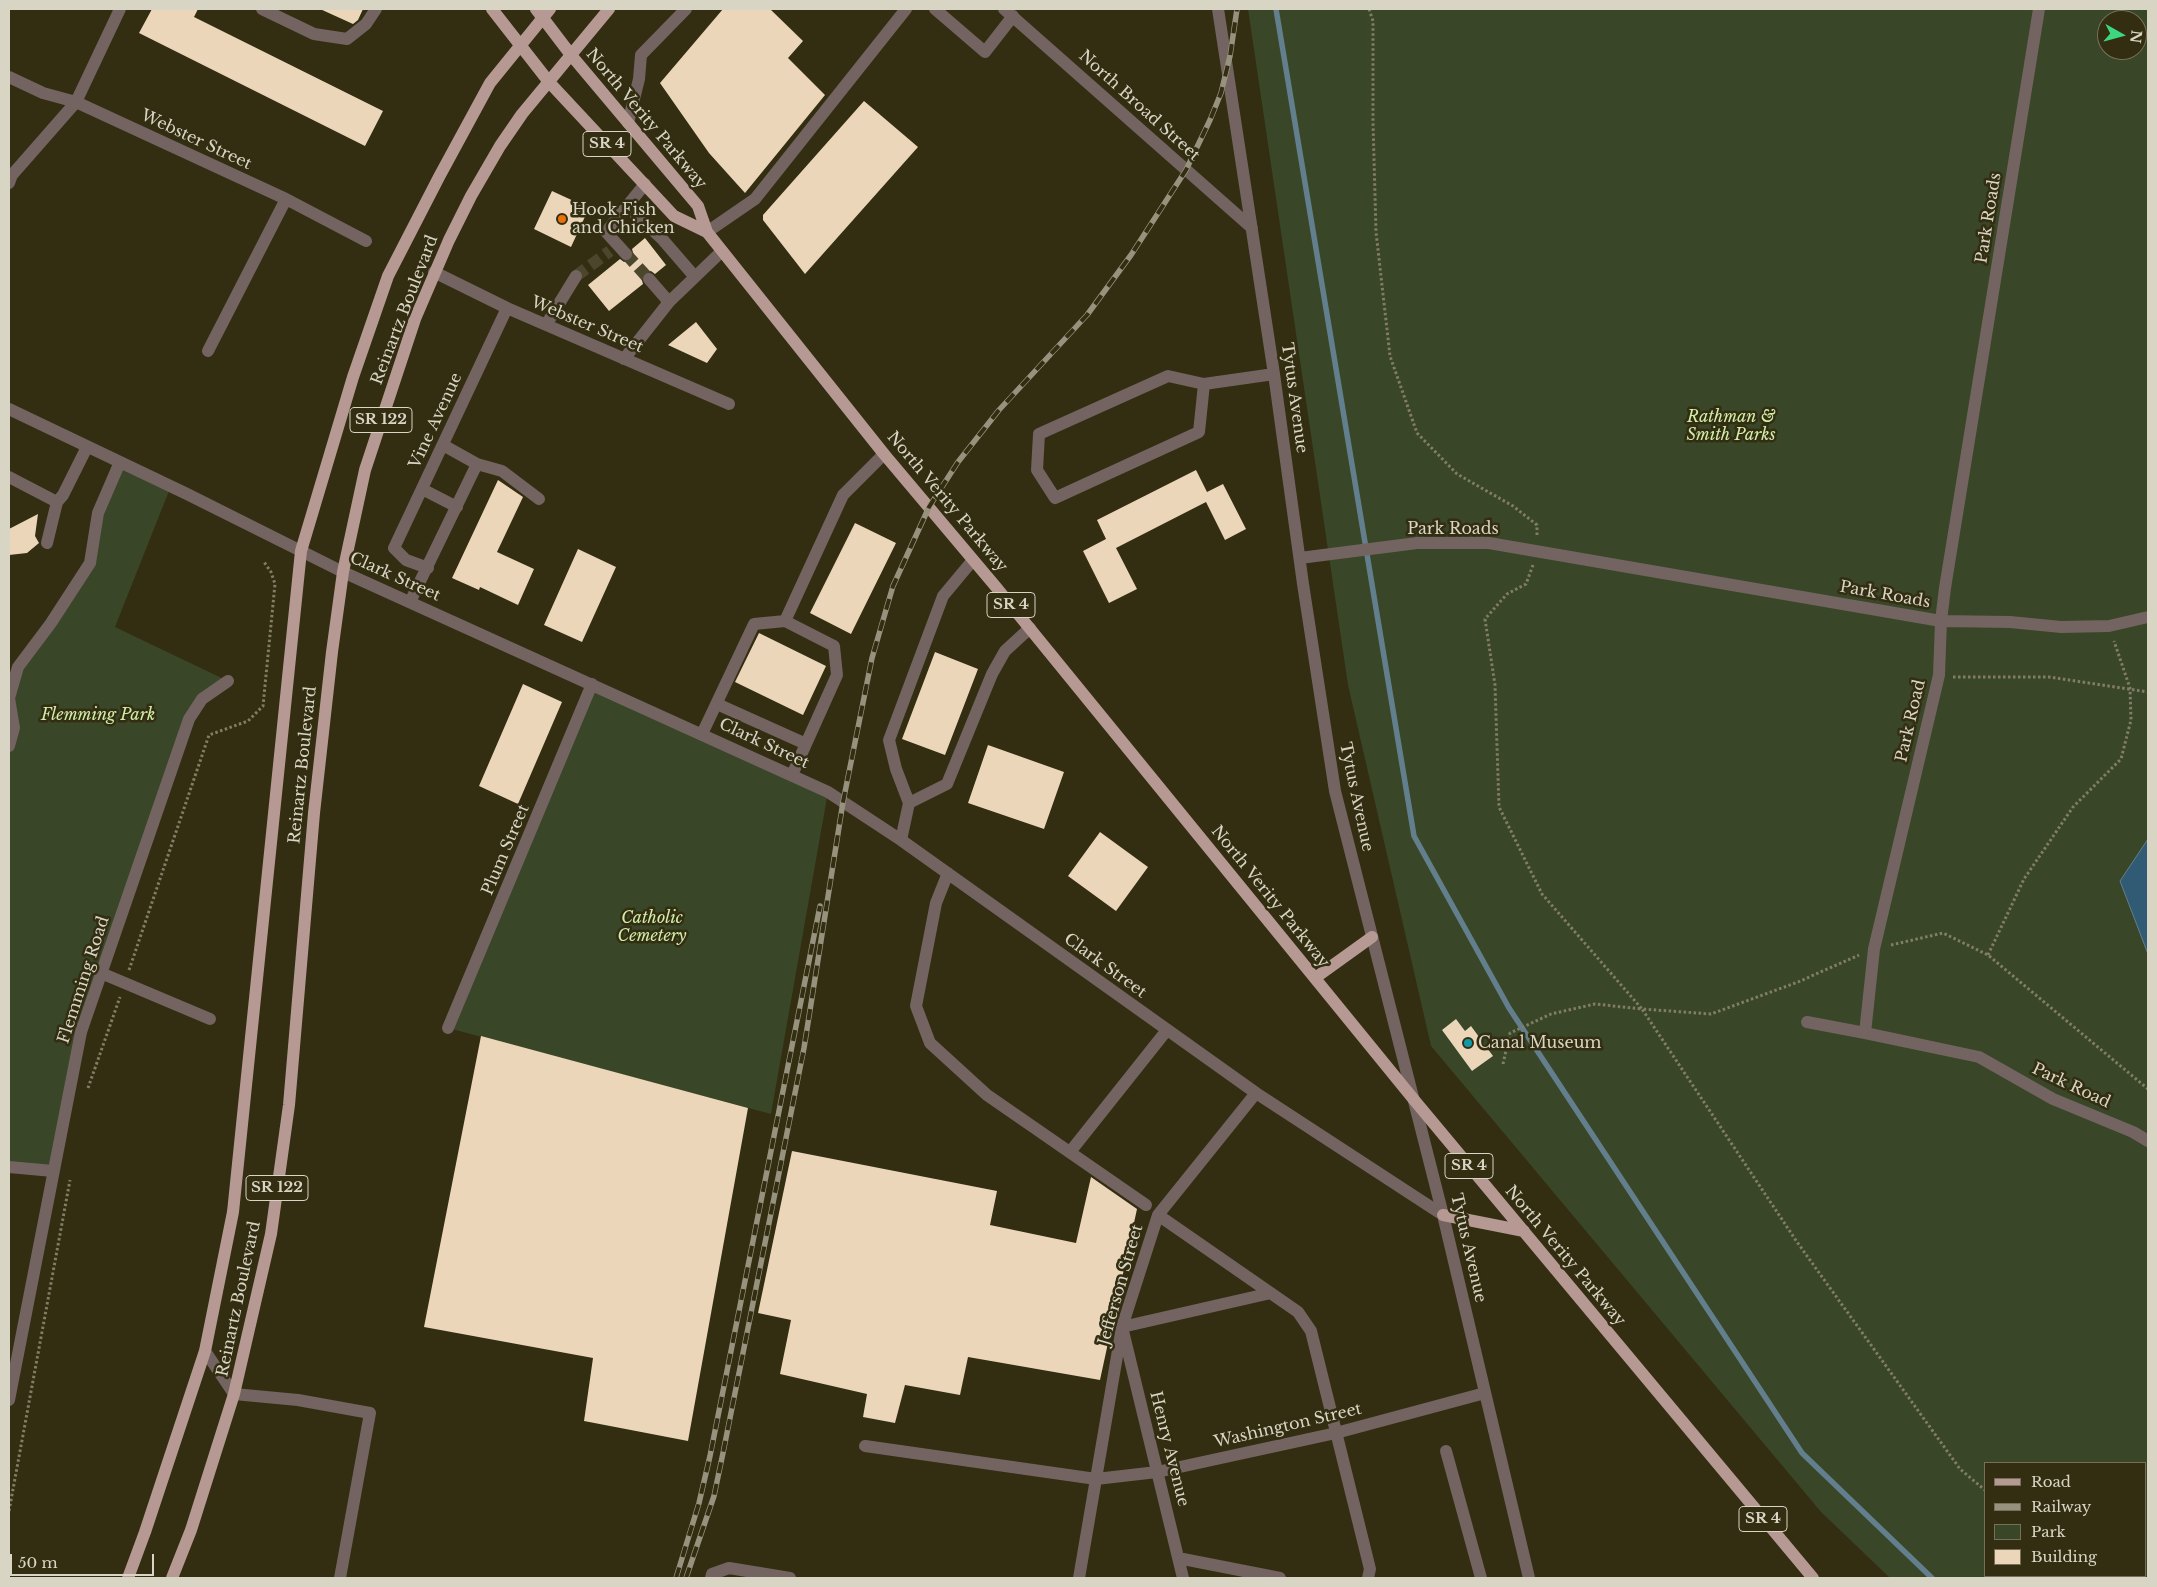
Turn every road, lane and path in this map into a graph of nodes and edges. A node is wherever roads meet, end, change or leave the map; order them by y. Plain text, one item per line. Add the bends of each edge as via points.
1 (120, 9) edge
2 (262, 9) edge
3 (376, 9) edge
4 (492, 9) edge
5 (609, 9) edge
6 (686, 9) edge
7 (906, 9) edge
8 (935, 9) edge
9 (1218, 9) edge
10 (1370, 9) edge
11 (2040, 9) edge
12 (543, 11) edge
13 (1008, 12) edge
14 (521, 44) junction
15 (571, 55) junction
16 (9, 77) edge
17 (549, 82) junction
18 (76, 102) junction
19 (628, 123) junction
20 (9, 183) edge
21 (645, 184) junction
22 (286, 199) junction
23 (627, 206) junction
24 (1252, 228) junction
25 (706, 232) junction
26 (366, 241) dead end
27 (618, 250) tunnel mouth
28 (722, 251) junction
29 (434, 272) junction
30 (576, 276) tunnel mouth
31 (695, 276) junction
32 (649, 279) tunnel mouth
33 (669, 302) junction
34 (507, 308) junction
35 (546, 325) junction
36 (208, 350) dead end
37 (624, 359) junction
38 (1274, 374) junction
39 (1204, 384) junction
40 (729, 404) dead end
41 (9, 409) edge
42 (443, 444) junction
43 (87, 447) junction
44 (884, 454) junction
45 (120, 462) junction
46 (477, 464) junction
47 (9, 477) edge
48 (422, 489) junction
49 (539, 499) dead end
50 (57, 502) junction
51 (457, 507) junction
52 (1537, 537) dead end
53 (47, 543) dead end
54 (301, 551) junction
55 (1300, 558) junction
56 (973, 560) junction
57 (264, 562) dead end
58 (1534, 562) dead end
59 (428, 568) junction
60 (343, 572) junction
61 (410, 602) junction
62 (2148, 618) edge
63 (785, 621) junction
64 (1941, 621) junction
65 (2109, 626) junction
66 (1030, 628) junction
67 (1951, 677) dead end
68 (228, 681) dead end
69 (592, 684) junction
70 (2130, 688) junction
71 (2148, 692) edge
72 (717, 704) junction
73 (702, 734) junction
74 (806, 744) junction
75 (9, 746) edge
76 (792, 776) junction
77 (909, 803) junction
78 (901, 840) junction
79 (948, 873) junction
80 (1372, 937) junction
81 (1874, 949) junction
82 (1988, 955) junction
83 (102, 972) junction
84 (1315, 978) junction
85 (125, 982) junction
86 (1642, 1009) junction
87 (210, 1019) dead end
88 (1807, 1022) dead end
89 (448, 1028) dead end
90 (1168, 1030) junction
91 (1865, 1032) junction
92 (1503, 1064) dead end
93 (2148, 1088) edge
94 (87, 1091) dead end
95 (1256, 1093) junction
96 (1415, 1101) junction
97 (2148, 1141) edge
98 (1070, 1152) junction
99 (9, 1167) edge
100 (53, 1171) junction
101 (70, 1179) dead end
102 (1146, 1205) dead end
103 (1158, 1215) junction
104 (1444, 1216) junction
105 (1524, 1231) junction
106 (1271, 1293) junction
107 (1122, 1326) junction
108 (205, 1351) junction
109 (1485, 1393) junction
110 (234, 1394) junction
111 (9, 1400) edge
112 (1336, 1433) junction
113 (865, 1446) dead end
114 (1446, 1451) dead end
115 (1157, 1472) junction
116 (1096, 1479) junction
117 (1984, 1489) edge
118 (9, 1511) edge
119 (1178, 1558) junction
120 (128, 1578) edge
121 (172, 1578) edge
122 (340, 1578) edge
123 (711, 1578) edge
124 (790, 1578) edge
125 (1079, 1578) edge
126 (1183, 1578) edge
127 (1280, 1578) edge
128 (1368, 1578) edge
129 (1481, 1578) edge
130 (1529, 1578) edge
131 (1813, 1578) edge

1 - 18 street
2 - 3 street via 314,34 347,39 366,24
4 - 14 main road, SR 4
5 - 15 main road, Reinartz Boulevard / SR 122
6 - 19 street via 641,55 639,79
7 - 25 street via 755,199
8 - 13 street via 985,52
9 - 24 street, Tytus Avenue
10 - 52 path via 1373,21 1376,232 1390,356 1417,433 1458,474 1513,506 1537,525
11 - 64 street, Park Roads
12 - 14 main road, Reinartz Boulevard
12 - 15 main road, SR 4
13 - 24 street, North Broad Street
14 - 17 main road, North Verity Parkway / SR 4
14 - 54 main road, Reinartz Boulevard via 490,83 388,276 353,377
15 - 17 main road, Reinartz Boulevard / SR 122
15 - 19 main road, North Verity Parkway / SR 4
16 - 18 street, Webster Street via 44,93
17 - 21 main road, North Verity Parkway / SR 4
17 - 29 main road, Reinartz Boulevard / SR 122 via 500,146
18 - 20 street via 12,175
18 - 22 street, Webster Street
19 - 25 main road, North Verity Parkway / SR 4 via 698,206
21 - 23 street
21 - 25 main road, North Verity Parkway / SR 4 via 674,216
22 - 26 street, Webster Street
22 - 36 street
23 - 27 street via 606,232
23 - 31 street
24 - 38 street, Tytus Avenue
25 - 28 main road, North Verity Parkway / SR 4
28 - 31 street
28 - 44 main road, North Verity Parkway / SR 4
29 - 34 street, Webster Street
29 - 60 main road, Reinartz Boulevard / SR 122 via 365,470
30 - 35 street
31 - 33 street
32 - 33 street
33 - 37 street
34 - 35 street, Webster Street
34 - 42 street, Vine Avenue
35 - 37 street, Webster Street
37 - 40 street, Webster Street
38 - 39 street
38 - 55 street, Tytus Avenue
39 - 39 street via 1168,376 1039,434 1037,470 1055,498 1199,432
41 - 43 street, Clark Street
42 - 46 street
42 - 48 street, Vine Avenue
43 - 45 street, Clark Street
43 - 50 street
44 - 56 main road, North Verity Parkway / SR 4
44 - 63 street via 844,495
45 - 54 street, Clark Street
45 - 75 street via 98,513 90,562 18,667 10,698 14,728
46 - 49 street via 502,471
46 - 51 street
47 - 50 street
48 - 51 street
48 - 59 street, Vine Avenue via 394,548 406,560
50 - 53 street
51 - 59 street
54 - 60 street, Clark Street
54 - 108 main road, Reinartz Boulevard via 233,1212
55 - 64 street, Park Roads via 1417,543 1489,542
55 - 80 street, Tytus Avenue via 1336,790
56 - 66 main road, North Verity Parkway / SR 4
56 - 77 street via 943,596 889,740
57 - 85 path via 275,584 263,706 248,721 209,735
58 - 86 path via 1526,584 1507,594 1485,619 1495,685 1499,807 1542,894
59 - 61 street
60 - 61 street, Clark Street
60 - 110 main road, Reinartz Boulevard / SR 122 via 314,813 289,1105 270,1234
61 - 69 street, Clark Street
62 - 65 street
63 - 72 street via 754,624
63 - 74 street via 834,646 837,675
64 - 65 street
64 - 81 street, Park Road via 1939,675
65 - 70 path
66 - 77 street via 1005,651 992,674 947,784
66 - 84 main road, North Verity Parkway / SR 4
67 - 70 path via 2049,677
68 - 83 street, Flemming Road via 202,699 189,719
69 - 73 street, Clark Street
69 - 89 street, Plum Street
70 - 71 path
70 - 82 path via 2131,720 2121,760 2072,807 2024,879
72 - 73 street
72 - 74 street
73 - 76 street, Clark Street
74 - 76 street
76 - 78 street, Clark Street via 828,792
77 - 78 street
78 - 79 street, Clark Street
79 - 90 street, Clark Street
79 - 98 street via 936,903 916,1006 930,1042 987,1094
80 - 84 main road
80 - 96 street, Tytus Avenue
81 - 82 path via 1943,933
81 - 86 path via 1798,982 1711,1014
81 - 91 street, Park Road
82 - 93 path
83 - 85 street
83 - 100 street, Flemming Road via 81,1032
84 - 96 main road, North Verity Parkway / SR 4
85 - 87 street
85 - 94 path
86 - 92 path via 1596,1004 1551,1014 1510,1033
86 - 117 path via 1802,1250 1960,1469
88 - 91 street, Park Road
90 - 95 street, Clark Street
90 - 98 street
91 - 97 street, Park Road via 1979,1057 2053,1099
95 - 103 street, Jefferson Street
95 - 104 street, Clark Street
96 - 104 street, Tytus Avenue
96 - 105 main road, North Verity Parkway / SR 4
98 - 102 street
99 - 100 street
100 - 111 street, Flemming Road
101 - 118 path
103 - 106 street
103 - 107 street, Jefferson Street
104 - 105 main road
104 - 109 street, Tytus Avenue
105 - 131 main road, North Verity Parkway / SR 4
106 - 107 street
106 - 112 street via 1298,1312 1311,1331
107 - 115 street, Henry Avenue
107 - 116 street, Jefferson Street
108 - 110 street
108 - 120 main road, Reinartz Boulevard
109 - 112 street, Washington Street
109 - 130 street, Tytus Avenue
110 - 121 main road, Reinartz Boulevard / SR 122 via 194,1521
110 - 122 street via 298,1400 370,1413
112 - 115 street, Washington Street
112 - 128 street via 1370,1569
113 - 116 street, Washington Street
114 - 129 street
115 - 116 street, Washington Street
115 - 119 street, Henry Avenue
116 - 125 street, Jefferson Street
119 - 126 street, Henry Avenue
119 - 127 street
123 - 124 street via 712,1574 729,1568

